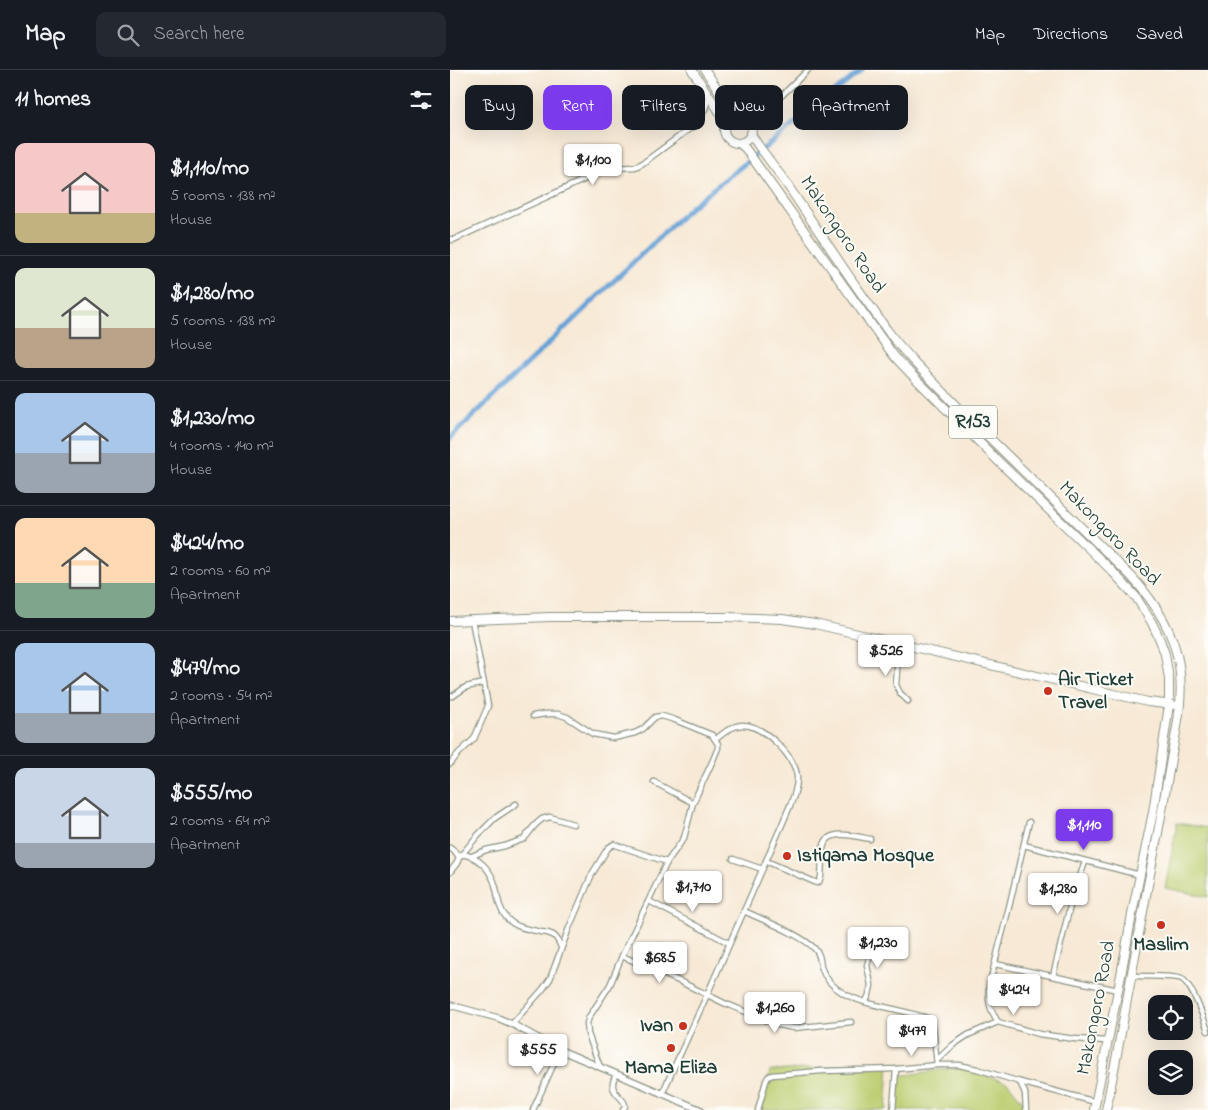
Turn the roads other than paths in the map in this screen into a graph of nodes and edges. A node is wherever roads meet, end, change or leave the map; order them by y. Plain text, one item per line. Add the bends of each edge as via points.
1 (692, 70) edge
2 (705, 70) edge
3 (808, 70) edge
4 (715, 85) edge
5 (783, 94) edge
6 (709, 96) junction
7 (715, 104) edge
8 (724, 130) edge
9 (752, 131) joint
10 (740, 144) junction
11 (450, 240) edge
12 (472, 620) junction
13 (450, 621) edge
14 (899, 643) junction
15 (484, 683) junction
16 (450, 696) edge
17 (908, 701) dead end
18 (1169, 705) junction
19 (1180, 706) junction
20 (534, 716) dead end
21 (716, 739) junction
22 (450, 764) edge
23 (654, 782) dead end
24 (693, 803) junction
25 (516, 804) dead end
26 (1029, 822) dead end
27 (573, 824) dead end
28 (870, 839) dead end
29 (1024, 845) junction
30 (450, 848) edge
31 (460, 856) junction
32 (472, 856) junction
33 (733, 859) dead end
34 (667, 862) junction
35 (766, 862) junction
36 (1085, 862) junction
37 (762, 869) junction
38 (450, 872) edge
39 (1140, 875) junction
40 (649, 901) junction
41 (744, 911) junction
42 (865, 934) dead end
43 (729, 943) junction
44 (561, 947) junction
45 (622, 956) junction
46 (995, 964) junction
47 (1054, 976) junction
48 (1132, 976) junction
49 (1118, 990) junction
50 (707, 995) junction
51 (866, 1001) junction
52 (450, 1005) edge
53 (851, 1022) dead end
54 (998, 1022) junction
55 (512, 1024) junction
56 (1208, 1031) edge
57 (1107, 1041) junction
58 (560, 1050) junction
59 (937, 1062) junction
60 (600, 1068) junction
61 (896, 1069) junction
62 (616, 1075) junction
63 (1020, 1082) junction
64 (662, 1094) junction
65 (1095, 1106) edge
66 (625, 1109) edge
67 (533, 1110) edge
68 (701, 1110) edge
69 (758, 1110) edge
70 (894, 1110) edge
71 (1026, 1110) edge
72 (1106, 1110) edge

1 - 6 main road, Makongoro Road / R153
2 - 4 main road, Makongoro Road / R153
3 - 5 street
6 - 7 main road, Makongoro Road / R153
6 - 11 street via 705,111 696,124 643,163 605,170
8 - 10 main road, Makongoro Road / R153 via 727,138
9 - 10 main road
9 - 19 main road, Makongoro Road / R153 via 758,145 899,345 1144,590 1169,631 1175,649 1179,664
10 - 18 main road, Makongoro Road / R153 via 894,356 1136,597 1160,640 1168,666
12 - 13 main road
12 - 14 main road via 774,618
12 - 15 street
14 - 17 street via 896,685
14 - 18 main road
15 - 16 street via 466,687
15 - 22 street via 488,706 477,735
18 - 19 main road
18 - 39 main road, Makongoro Road / R153
19 - 48 main road, Makongoro Road / R153
20 - 21 street via 558,714 593,734 614,738 635,733 662,716
21 - 24 street via 718,748
21 - 35 street via 732,727 750,726 775,742 796,770 793,797
23 - 24 street
24 - 34 street via 684,838
25 - 31 street via 495,818
26 - 29 street
27 - 32 street via 542,819 524,839
28 - 35 street via 830,837 824,846 821,877 817,883
29 - 36 street
29 - 46 street
30 - 31 street
31 - 32 street
31 - 38 street
32 - 44 street via 492,877 507,919 530,930 551,934
33 - 37 street
34 - 40 street
34 - 44 street via 616,845 610,846 592,874
35 - 37 street
36 - 39 street
36 - 47 street via 1071,902
37 - 41 street
39 - 49 main road, Makongoro Road / R153
40 - 43 street
40 - 45 street
41 - 43 street
41 - 51 street via 810,944 819,954 825,976 831,984
42 - 51 street via 871,952 867,965 871,984
43 - 50 street
44 - 55 street via 550,978
45 - 50 street
45 - 60 street via 610,986 588,1023 588,1034
46 - 47 street
46 - 54 street via 988,999
47 - 49 street
48 - 56 street via 1182,979 1187,983
48 - 72 main road, Makongoro Road / R153
49 - 57 main road, Makongoro Road / R153
50 - 53 street via 786,1027
50 - 64 street
51 - 59 street via 932,1020
52 - 55 street
54 - 57 street via 1039,1034
54 - 59 street via 968,1035
55 - 58 street
57 - 65 main road, Makongoro Road / R153
58 - 60 street
58 - 67 street
59 - 61 street
59 - 63 street via 965,1066
60 - 62 street
61 - 69 street via 772,1075 766,1081
61 - 70 street
62 - 64 street
62 - 66 street via 613,1088
63 - 65 street
63 - 71 street via 1026,1093
64 - 68 street

